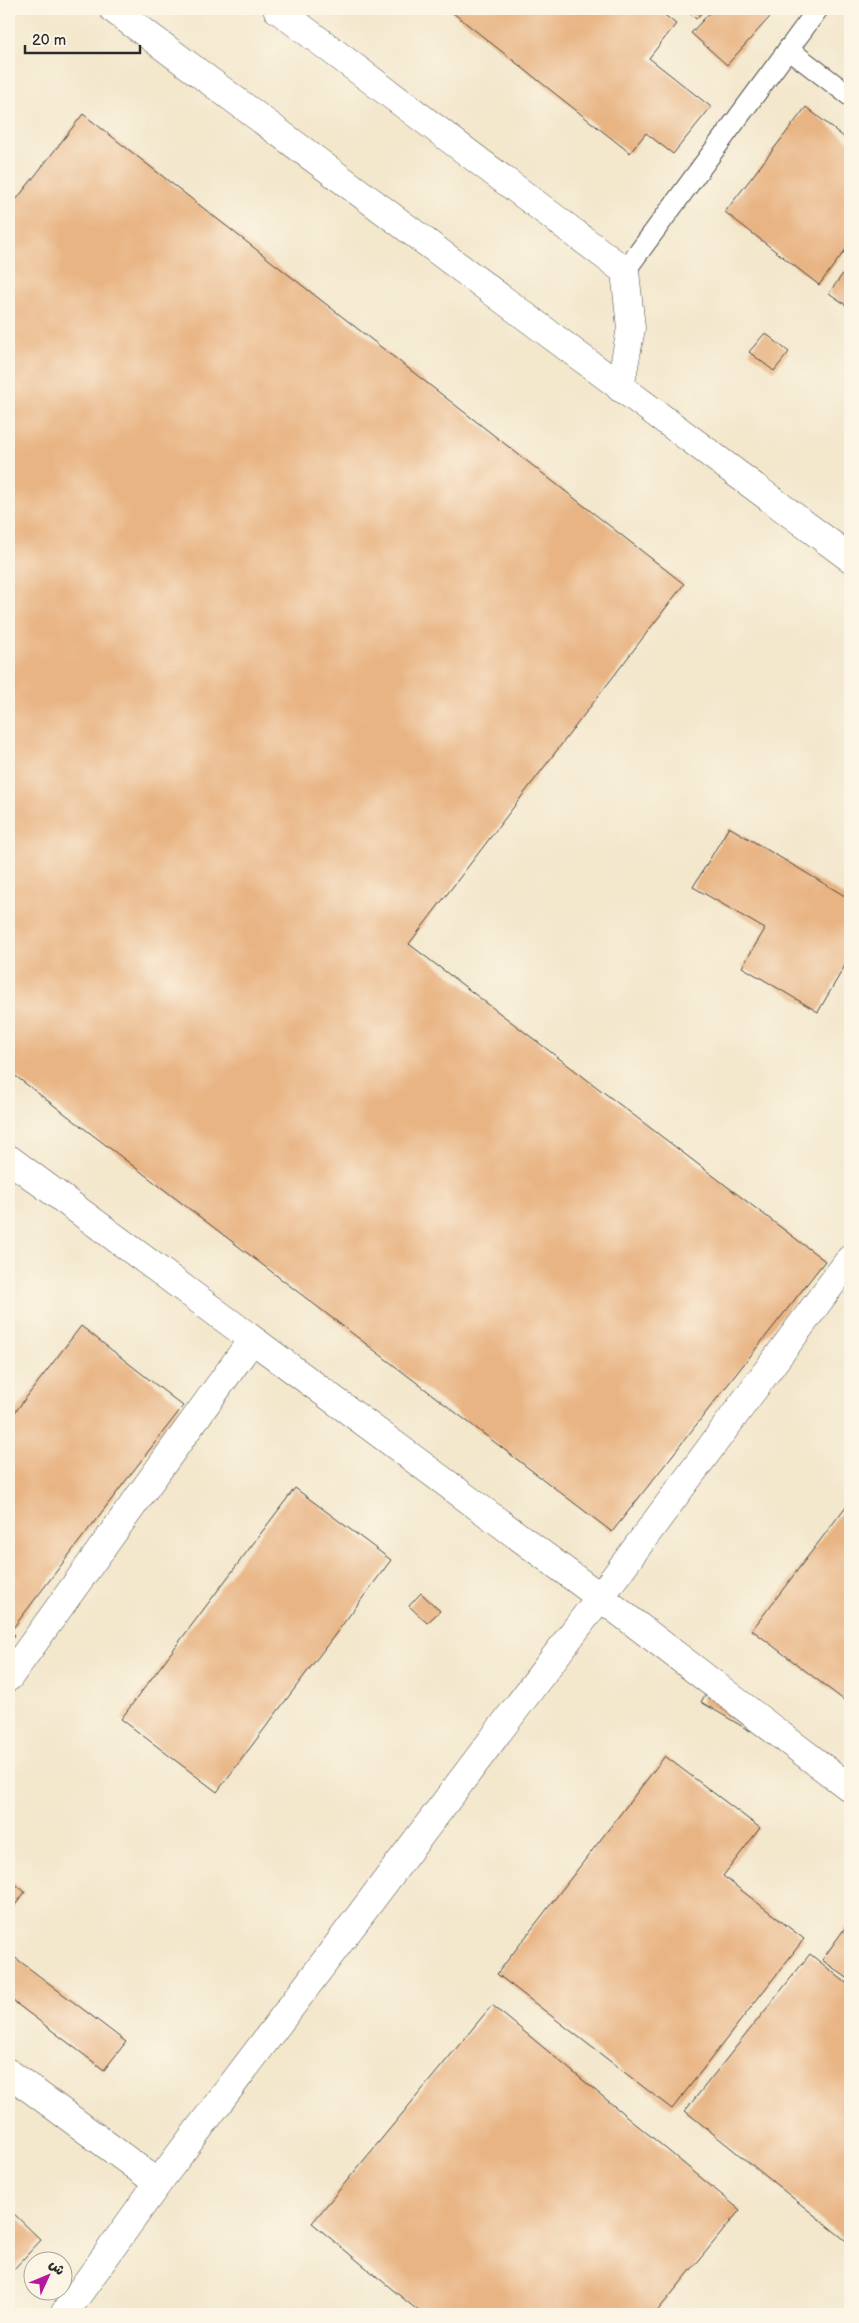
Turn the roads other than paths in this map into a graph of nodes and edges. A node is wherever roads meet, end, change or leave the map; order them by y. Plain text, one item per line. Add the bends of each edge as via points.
1 (113, 9) edge
2 (277, 9) edge
3 (818, 9) edge
4 (788, 49) junction
5 (850, 96) edge
6 (626, 271) junction
7 (620, 388) junction
8 (850, 558) edge
9 (9, 1159) edge
10 (850, 1259) edge
11 (252, 1340) junction
12 (600, 1597) junction
13 (9, 1677) edge
14 (850, 1788) edge
15 (9, 2073) edge
16 (158, 2183) junction
17 (64, 2314) edge

1 - 7 street
2 - 6 street
3 - 4 lane
4 - 5 lane
4 - 6 lane
6 - 7 street via 631,328
7 - 8 street
9 - 11 street
10 - 12 street
11 - 12 street
11 - 13 street
12 - 14 street
12 - 16 street
15 - 16 street
16 - 17 street

